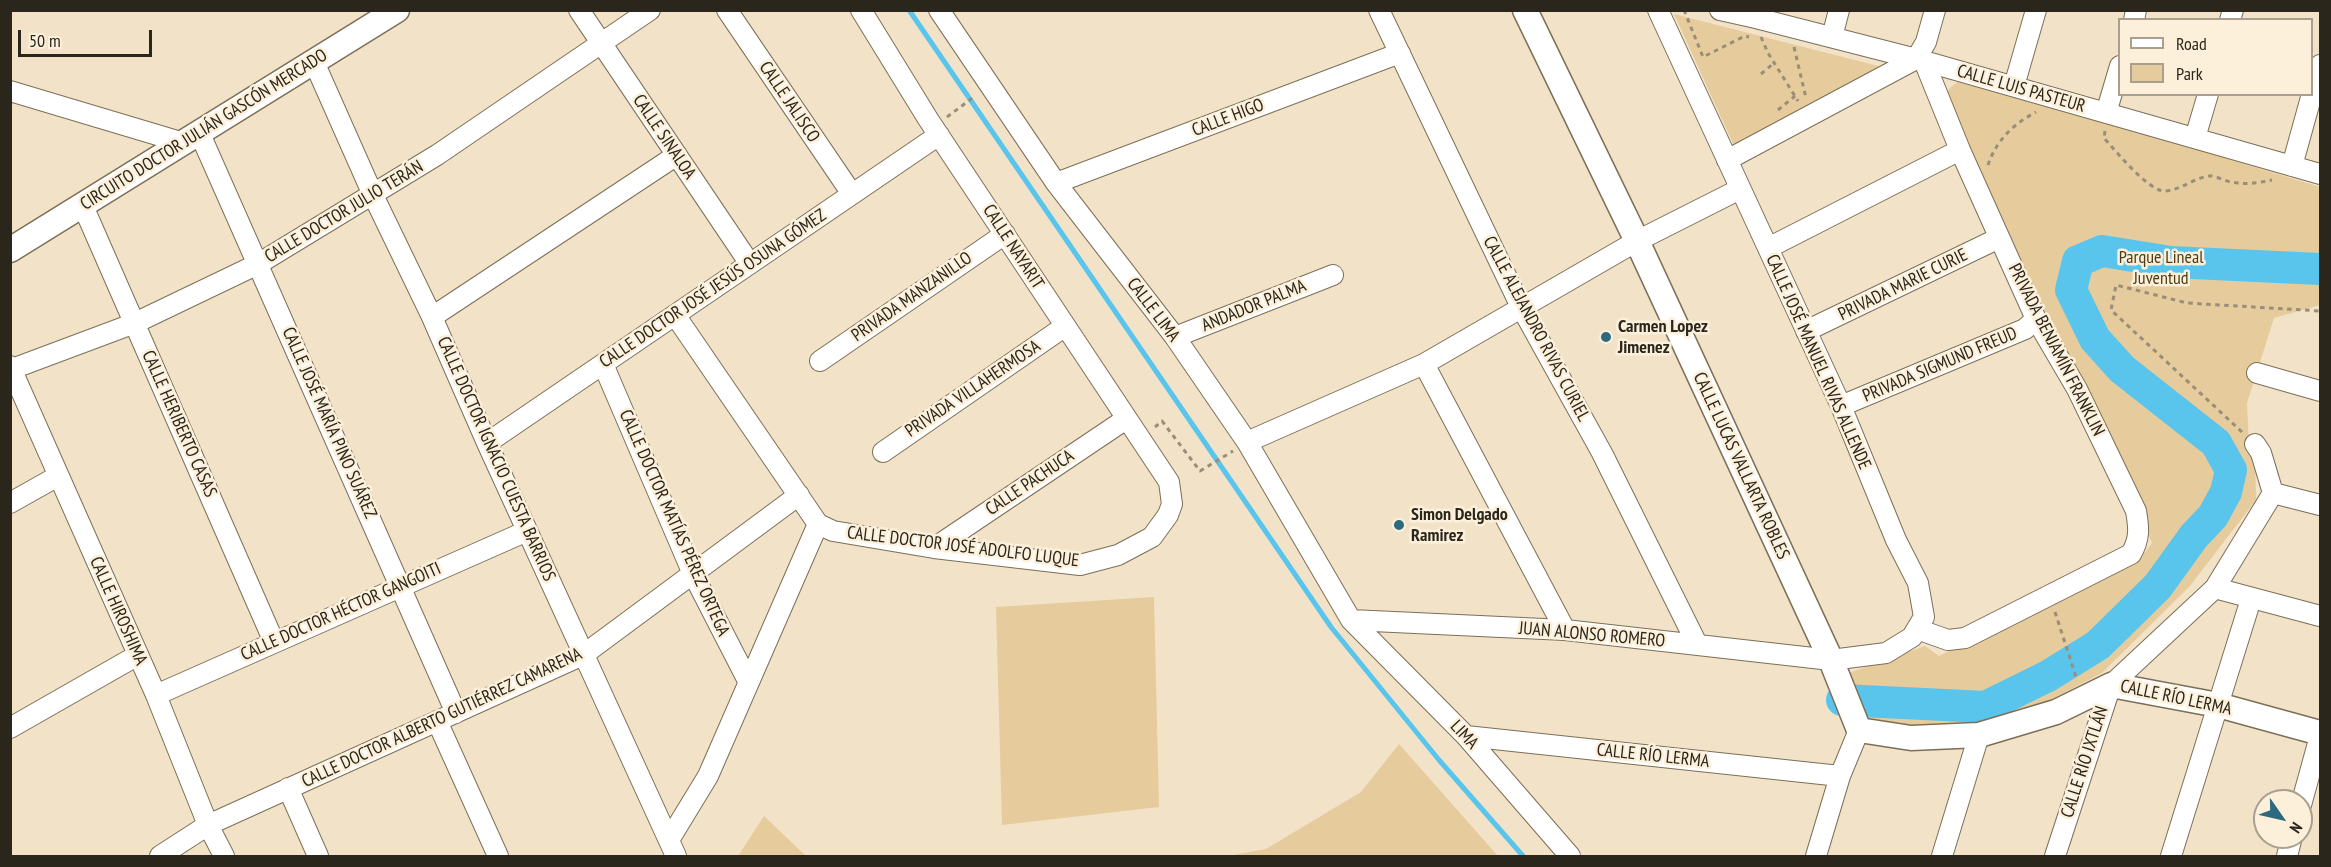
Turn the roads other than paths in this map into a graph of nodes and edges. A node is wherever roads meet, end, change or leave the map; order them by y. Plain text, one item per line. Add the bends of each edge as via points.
1 (579, 10) edge
2 (650, 10) edge
3 (727, 10) edge
4 (861, 10) edge
5 (939, 10) edge
6 (1379, 10) edge
7 (1525, 10) edge
8 (1658, 10) edge
9 (1720, 10) edge
10 (1839, 10) edge
11 (1935, 10) edge
12 (2036, 10) edge
13 (389, 12) edge
14 (1746, 14) edge
15 (1832, 37) junction
16 (601, 44) junction
17 (1400, 53) junction
18 (1920, 60) junction
19 (314, 62) junction
20 (2320, 65) edge
21 (2118, 73) edge
22 (2014, 86) junction
23 (2313, 90) edge
24 (10, 91) edge
25 (2207, 96) edge
26 (2311, 96) edge
27 (2105, 121) junction
28 (936, 131) junction
29 (2195, 138) junction
30 (192, 139) junction
31 (1960, 150) junction
32 (677, 155) junction
33 (1727, 160) junction
34 (2292, 166) junction
35 (2320, 174) edge
36 (1056, 183) junction
37 (1740, 189) junction
38 (852, 194) junction
39 (373, 195) junction
40 (83, 206) junction
41 (1005, 234) junction
42 (2000, 238) junction
43 (1637, 241) junction
44 (1768, 248) junction
45 (10, 250) edge
46 (258, 264) junction
47 (750, 264) junction
48 (1333, 275) dead end
49 (1521, 308) junction
50 (675, 315) junction
51 (432, 317) junction
52 (2036, 319) junction
53 (135, 323) junction
54 (1064, 327) junction
55 (1806, 331) junction
56 (1175, 337) junction
57 (820, 361) dead end
58 (603, 364) junction
59 (1424, 364) junction
60 (11, 367) edge
61 (2257, 373) dead end
62 (2320, 388) edge
63 (1841, 406) junction
64 (1126, 419) junction
65 (1247, 442) junction
66 (487, 443) junction
67 (2255, 444) road end
68 (882, 452) dead end
69 (58, 476) junction
70 (1169, 482) joint
71 (2273, 493) junction
72 (799, 495) junction
73 (10, 503) edge
74 (2320, 505) edge
75 (818, 524) junction
76 (527, 531) junction
77 (934, 548) junction
78 (693, 574) junction
79 (400, 586) junction
80 (2215, 588) junction
81 (2251, 599) junction
82 (2320, 616) edge
83 (1351, 620) junction
84 (1917, 629) junction
85 (1565, 630) junction
86 (274, 642) junction
87 (1698, 644) junction
88 (583, 655) junction
89 (138, 656) junction
90 (1831, 660) junction
91 (748, 681) junction
92 (2111, 685) junction
93 (156, 695) junction
94 (2217, 705) junction
95 (456, 713) junction
96 (437, 722) junction
97 (10, 728) edge
98 (1859, 730) junction
99 (2320, 734) edge
100 (1979, 735) junction
101 (1466, 736) junction
102 (1840, 776) junction
103 (288, 788) junction
104 (2305, 789) edge
105 (208, 825) junction
106 (672, 848) edge
107 (159, 856) edge
108 (224, 856) edge
109 (318, 856) edge
110 (498, 856) edge
111 (1570, 856) edge
112 (1816, 856) edge
113 (1942, 856) edge
114 (2055, 856) edge
115 (2171, 856) edge

1 - 16 street, CALLE SINALOA
2 - 16 street, CALLE DOCTOR JULIO TERÁN
3 - 38 street, CALLE JALISCO
4 - 28 street, CALLE NAYARIT
5 - 36 street, CALLE LIMA
6 - 17 street, CALLE ALEJANDRO RIVAS CURIEL
7 - 43 street, CALLE LUCAS VALLARTA ROBLES
8 - 33 street, CALLE JOSÉ MANUEL RIVAS ALLENDE
9 - 14 street, CALLE LUIS PASTEUR
10 - 15 street
11 - 18 street
12 - 22 street
13 - 19 street, CIRCUITO DOCTOR JULIÁN GASCÓN MERCADO
14 - 15 street, CALLE LUIS PASTEUR
15 - 18 street, CALLE LUIS PASTEUR
16 - 32 street, CALLE SINALOA
16 - 39 street, CALLE DOCTOR JULIO TERÁN
17 - 36 street, CALLE HIGO
17 - 49 street, CALLE ALEJANDRO RIVAS CURIEL
18 - 22 street, CALLE LUIS PASTEUR
18 - 31 street, PRIVADA BENJAMÍN FRANKLIN
18 - 33 street
19 - 30 street, CIRCUITO DOCTOR JULIÁN GASCÓN MERCADO
19 - 39 street, CALLE DOCTOR IGNACIO CUESTA BARRIOS
20 - 23 street
21 - 27 street
22 - 27 street, CALLE LUIS PASTEUR
24 - 30 street
25 - 29 street
26 - 34 street
27 - 29 street, CALLE LUIS PASTEUR
28 - 38 street, CALLE DOCTOR JOSÉ JESÚS OSUNA GÓMEZ
28 - 41 street, CALLE NAYARIT
29 - 34 street, CALLE LUIS PASTEUR
30 - 40 street, CIRCUITO DOCTOR JULIÁN GASCÓN MERCADO
30 - 46 street, CALLE JOSÉ MARÍA PINO SUÁREZ
31 - 42 street, PRIVADA BENJAMÍN FRANKLIN
31 - 44 street
32 - 47 street, CALLE SINALOA
32 - 51 street
33 - 37 street, CALLE JOSÉ MANUEL RIVAS ALLENDE
34 - 35 street, CALLE LUIS PASTEUR
36 - 56 street, CALLE LIMA
37 - 43 street
37 - 44 street, CALLE JOSÉ MANUEL RIVAS ALLENDE
38 - 47 street, CALLE DOCTOR JOSÉ JESÚS OSUNA GÓMEZ
39 - 46 street, CALLE DOCTOR JULIO TERÁN
39 - 51 street, CALLE DOCTOR IGNACIO CUESTA BARRIOS
40 - 45 street, CIRCUITO DOCTOR JULIÁN GASCÓN MERCADO
40 - 53 street, CALLE HERIBERTO CASAS
41 - 54 street, CALLE NAYARIT
41 - 57 street, PRIVADA MANZANILLO
42 - 52 street, PRIVADA BENJAMÍN FRANKLIN
42 - 55 street, PRIVADA MARIE CURIE
43 - 49 street
43 - 90 street, CALLE LUCAS VALLARTA ROBLES
44 - 55 street, CALLE JOSÉ MANUEL RIVAS ALLENDE
46 - 53 street, CALLE DOCTOR JULIO TERÁN
46 - 79 street, CALLE JOSÉ MARÍA PINO SUÁREZ
47 - 50 street, CALLE DOCTOR JOSÉ JESÚS OSUNA GÓMEZ
48 - 56 street, ANDADOR PALMA
49 - 59 street
49 - 87 street, CALLE ALEJANDRO RIVAS CURIEL via 1602,453
50 - 58 street, CALLE DOCTOR JOSÉ JESÚS OSUNA GÓMEZ
50 - 72 street
51 - 66 street, CALLE DOCTOR IGNACIO CUESTA BARRIOS
52 - 63 street, PRIVADA SIGMUND FREUD via 2025,329
52 - 84 street, PRIVADA BENJAMÍN FRANKLIN via 2077,389 2136,511 2138,541 2131,554 1965,638 1948,640
53 - 60 street, CALLE DOCTOR JULIO TERÁN
53 - 86 street, CALLE HERIBERTO CASAS
54 - 64 street, CALLE NAYARIT
54 - 68 street, PRIVADA VILLAHERMOSA
55 - 63 street, CALLE JOSÉ MANUEL RIVAS ALLENDE
56 - 65 street, CALLE LIMA
58 - 66 street, CALLE DOCTOR JOSÉ JESÚS OSUNA GÓMEZ
58 - 78 street, CALLE DOCTOR MATÍAS PÉREZ ORTEGA
59 - 65 street
59 - 85 street
60 - 69 street, CALLE HIROSHIMA
61 - 62 street
63 - 84 street, CALLE JOSÉ MANUEL RIVAS ALLENDE via 1896,540 1918,583 1924,617
64 - 70 street, CALLE NAYARIT
64 - 77 street, CALLE PACHUCA
65 - 83 street, CALLE LIMA
66 - 76 street, CALLE DOCTOR IGNACIO CUESTA BARRIOS
67 - 71 street
69 - 73 street
69 - 89 street, CALLE HIROSHIMA
70 - 77 street, CALLE DOCTOR JOSÉ ADOLFO LUQUE via 1172,504 1152,537 1118,555 1080,565
71 - 74 street
71 - 80 street, CALLE RÍO IXTLÁN
72 - 75 street
72 - 78 street, CALLE DOCTOR ALBERTO GUTIÉRREZ CAMARENA
75 - 77 street, CALLE DOCTOR JOSÉ ADOLFO LUQUE via 833,531
75 - 91 street
76 - 79 street, CALLE DOCTOR HÉCTOR GANGOITI
76 - 88 street, CALLE DOCTOR IGNACIO CUESTA BARRIOS
78 - 88 street, CALLE DOCTOR ALBERTO GUTIÉRREZ CAMARENA
78 - 91 street, CALLE DOCTOR MATÍAS PÉREZ ORTEGA
79 - 86 street, CALLE DOCTOR HÉCTOR GANGOITI
79 - 95 street, CALLE JOSÉ MARÍA PINO SUÁREZ
80 - 81 street
80 - 92 street, CALLE RÍO IXTLÁN
81 - 82 street
81 - 94 street
83 - 85 street, JUAN ALONSO ROMERO
83 - 101 street, LIMA
84 - 90 street via 1912,637 1886,652
85 - 87 street, JUAN ALONSO ROMERO
86 - 93 street, CALLE DOCTOR HÉCTOR GANGOITI
87 - 90 street, JUAN ALONSO ROMERO
88 - 95 street, CALLE DOCTOR ALBERTO GUTIÉRREZ CAMARENA
88 - 106 street, CALLE DOCTOR IGNACIO CUESTA BARRIOS
89 - 93 street, CALLE HIROSHIMA
89 - 97 street
90 - 98 street, CALLE LUCAS VALLARTA ROBLES
91 - 106 street
92 - 94 street, CALLE RÍO LERMA
92 - 100 street, CALLE RÍO LERMA via 2056,712
92 - 114 street, CALLE RÍO IXTLÁN
93 - 105 street, CALLE HIROSHIMA
94 - 99 street, CALLE RÍO LERMA
94 - 115 street
95 - 96 street, CALLE DOCTOR ALBERTO GUTIÉRREZ CAMARENA
96 - 103 street, CALLE DOCTOR ALBERTO GUTIÉRREZ CAMARENA
96 - 110 street
98 - 100 street, CALLE RÍO LERMA via 1911,738
98 - 102 street
99 - 104 street
100 - 113 street
101 - 102 street, CALLE RÍO LERMA
101 - 111 street, LIMA
102 - 112 street
103 - 105 street, CALLE DOCTOR ALBERTO GUTIÉRREZ CAMARENA
103 - 109 street
105 - 107 street, CALLE DOCTOR ALBERTO GUTIÉRREZ CAMARENA
105 - 108 street, CALLE HIROSHIMA

